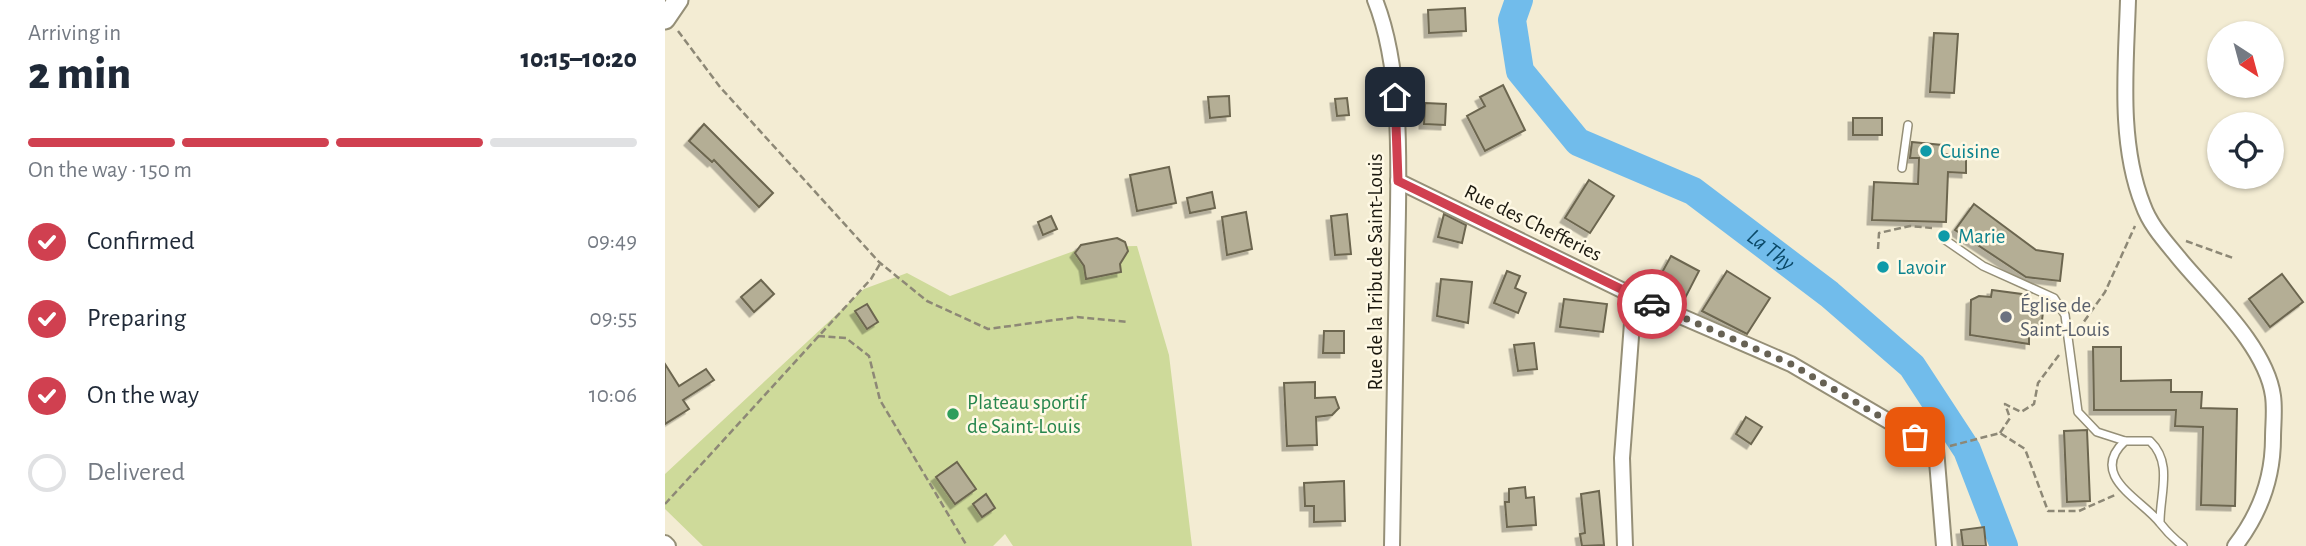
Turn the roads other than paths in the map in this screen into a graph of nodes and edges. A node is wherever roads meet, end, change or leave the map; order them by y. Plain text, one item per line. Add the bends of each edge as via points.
1 (678, 0) edge
2 (1375, 0) edge
3 (2128, 0) edge
4 (665, 19) edge
5 (1908, 125) dead end
6 (1902, 168) dead end
7 (1398, 181) junction
8 (1941, 237) dead end
9 (1634, 296) junction
10 (2125, 441) junction
11 (2160, 522) junction
12 (1392, 546) edge
13 (1625, 546) edge
14 (1944, 546) edge
15 (2183, 546) edge
16 (2235, 546) edge

1 - 4 main road
2 - 7 street, Rue de la Tribu de Saint-Louis via 1395,97
3 - 16 street via 2129,147 2143,207 2157,231 2256,351 2273,394 2273,449 2265,494
5 - 6 lane
7 - 9 street, Rue des Chefferies
7 - 12 street, Rue de la Tribu de Saint-Louis
8 - 10 lane via 1983,266 2054,298 2065,315 2078,412 2097,432
9 - 13 street via 1622,458
9 - 14 street, Rue des Chefferies via 1791,364 1936,449
10 - 11 lane via 2116,450 2113,470 2124,491
10 - 11 lane via 2150,441 2161,451 2165,465
11 - 15 lane

